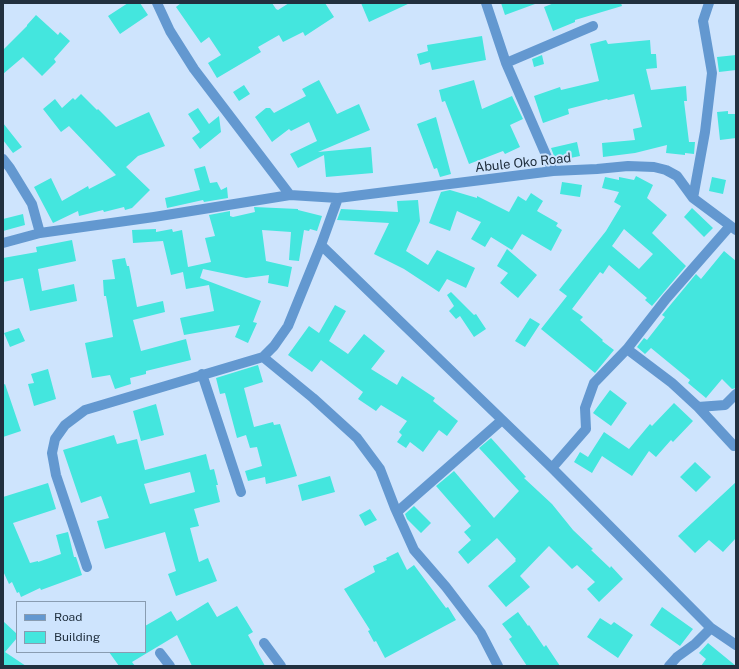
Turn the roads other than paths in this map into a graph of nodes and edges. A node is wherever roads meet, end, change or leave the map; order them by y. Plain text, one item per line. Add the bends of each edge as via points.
1 (157, 3) edge
2 (486, 3) edge
3 (708, 3) edge
4 (593, 26) dead end
5 (506, 63) junction
6 (3, 159) edge
7 (553, 171) junction
8 (290, 195) junction
9 (338, 198) junction
10 (694, 198) junction
11 (733, 228) edge
12 (40, 233) junction
13 (3, 243) edge
14 (321, 245) junction
15 (627, 349) junction
16 (263, 357) junction
17 (202, 374) junction
18 (736, 394) edge
19 (698, 407) junction
20 (502, 420) junction
21 (734, 446) dead end
22 (552, 468) junction
23 (241, 492) dead end
24 (397, 512) junction
25 (87, 567) dead end
26 (711, 628) junction
27 (264, 643) dead end
28 (736, 646) edge
29 (160, 653) dead end
30 (170, 666) edge
31 (282, 666) edge
32 (498, 666) edge
33 (668, 666) edge

1 - 8 street via 170,31 194,69
2 - 5 street
3 - 10 street via 703,21 712,73 706,132
4 - 5 street
5 - 7 street
6 - 12 street via 32,204
7 - 9 street, Abule Oko Road
7 - 10 street, Abule Oko Road via 628,166 654,167 677,176
8 - 9 street, Abule Oko Road
8 - 12 street, Abule Oko Road
9 - 14 street
10 - 11 street, Abule Oko Road
11 - 15 street via 666,299
12 - 13 street, Abule Oko Road
14 - 16 street via 288,326
14 - 20 street
15 - 19 street via 672,383
15 - 22 street via 594,383 585,408 586,429
16 - 17 street
16 - 24 street via 314,398 357,438 380,468
17 - 23 street
17 - 25 street via 85,410 65,425 56,439 52,453 56,475
18 - 19 street via 725,405
19 - 21 street
20 - 22 street
20 - 24 street
22 - 26 street
24 - 32 street via 414,550 446,586 481,633
26 - 28 street
26 - 33 street
27 - 31 street
29 - 30 street

